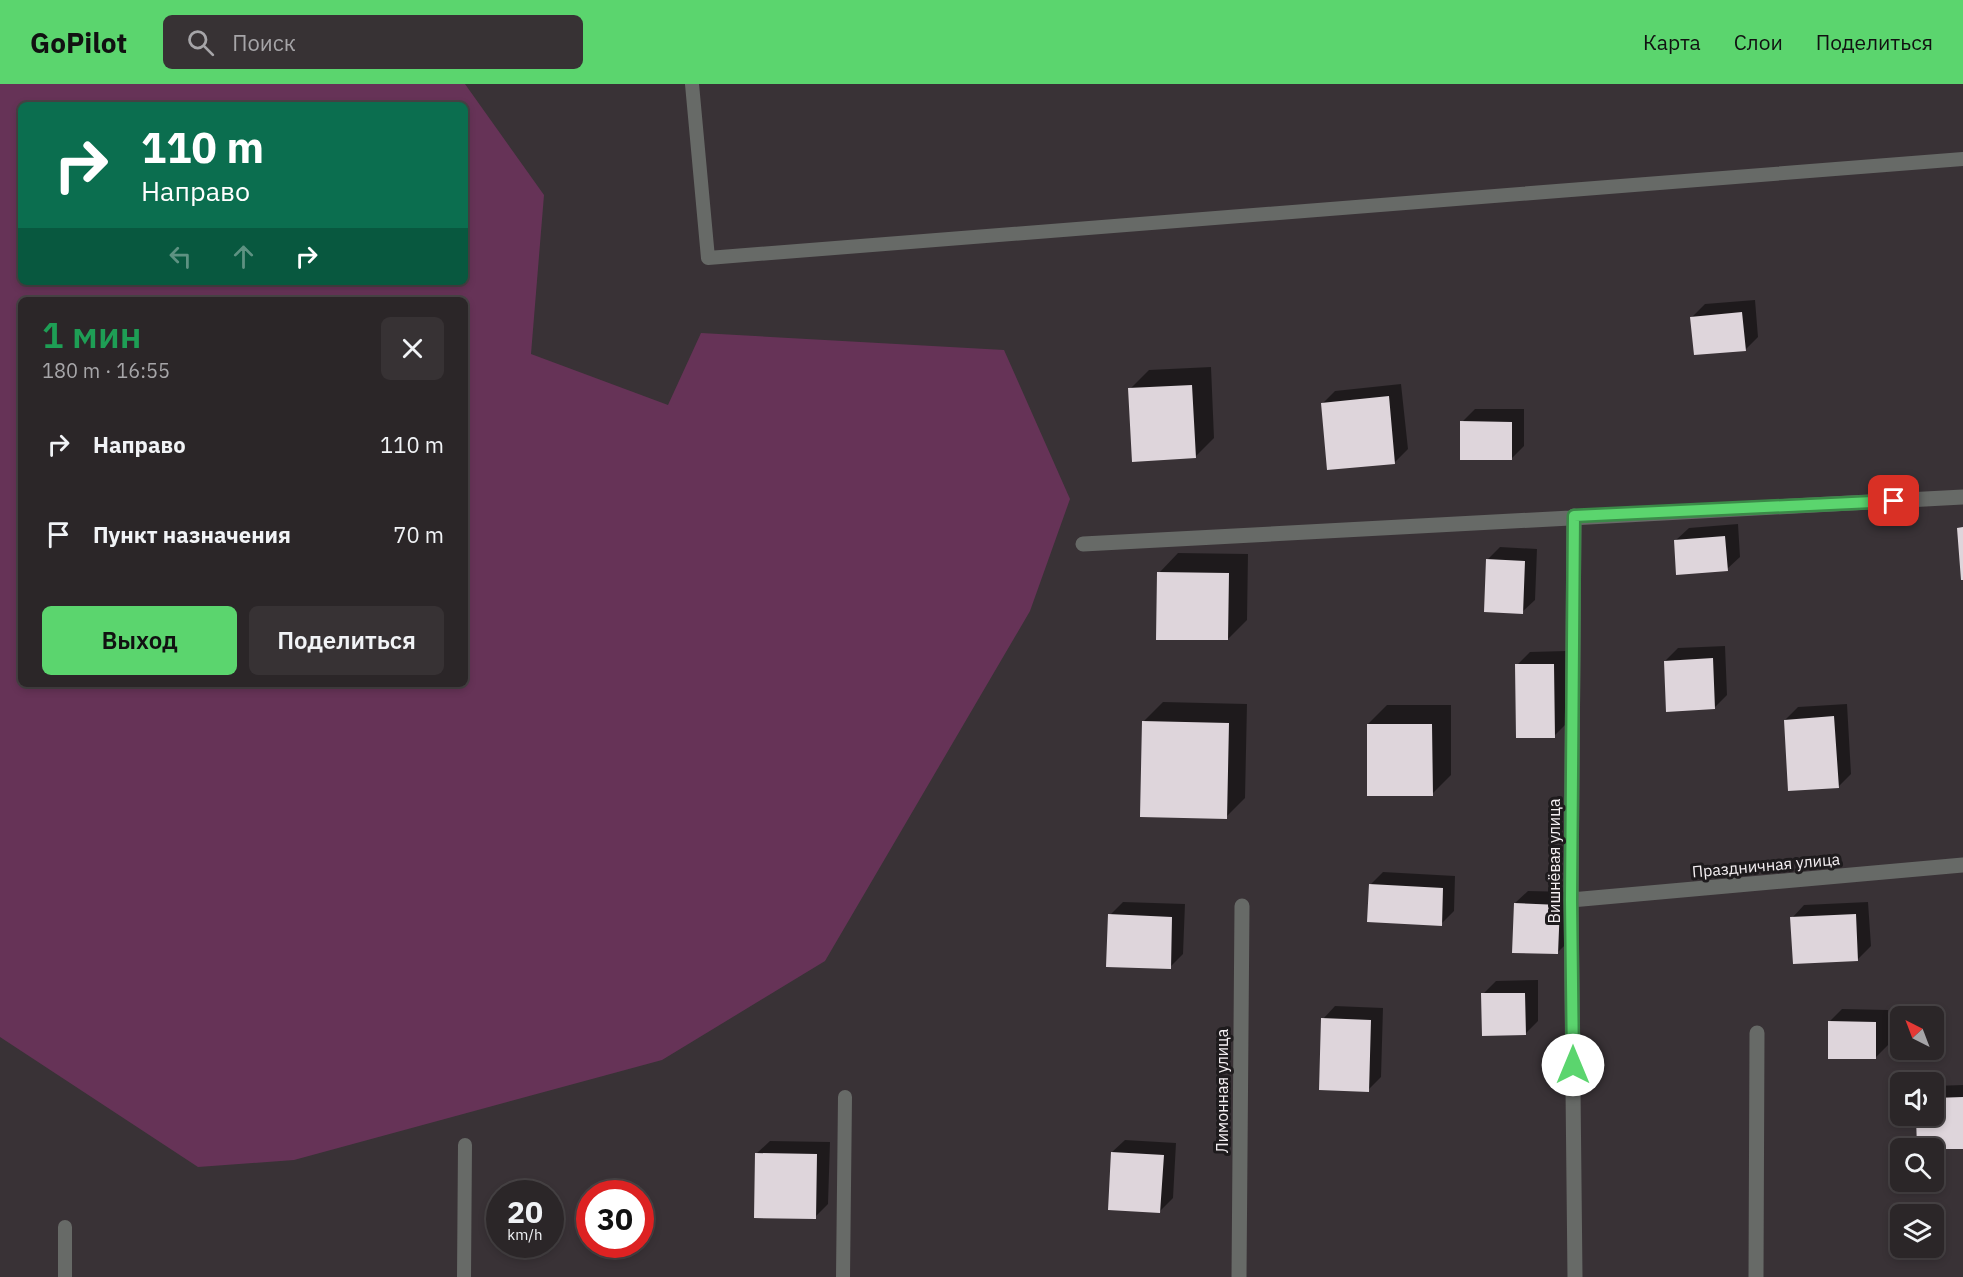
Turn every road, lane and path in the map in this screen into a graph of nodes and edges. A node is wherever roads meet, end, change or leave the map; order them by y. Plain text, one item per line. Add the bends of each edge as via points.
1 (692, 84) edge
2 (1963, 159) edge
3 (1963, 498) edge
4 (1574, 516) junction
5 (1083, 544) dead end
6 (1963, 865) edge
7 (1571, 900) junction
8 (1242, 906) dead end
9 (1757, 1033) dead end
10 (845, 1097) dead end
11 (465, 1145) dead end
12 (65, 1227) dead end
13 (65, 1277) edge
14 (464, 1277) edge
15 (843, 1277) edge
16 (1239, 1277) edge
17 (1575, 1277) edge
18 (1756, 1277) edge

1 - 2 lane via 708,258
3 - 4 street
4 - 5 street
4 - 7 street, Вишнёвая улица
6 - 7 street, Праздничная улица
7 - 17 street, Вишнёвая улица
8 - 16 street, Лимонная улица
9 - 18 street
10 - 15 lane
11 - 14 lane
12 - 13 lane

